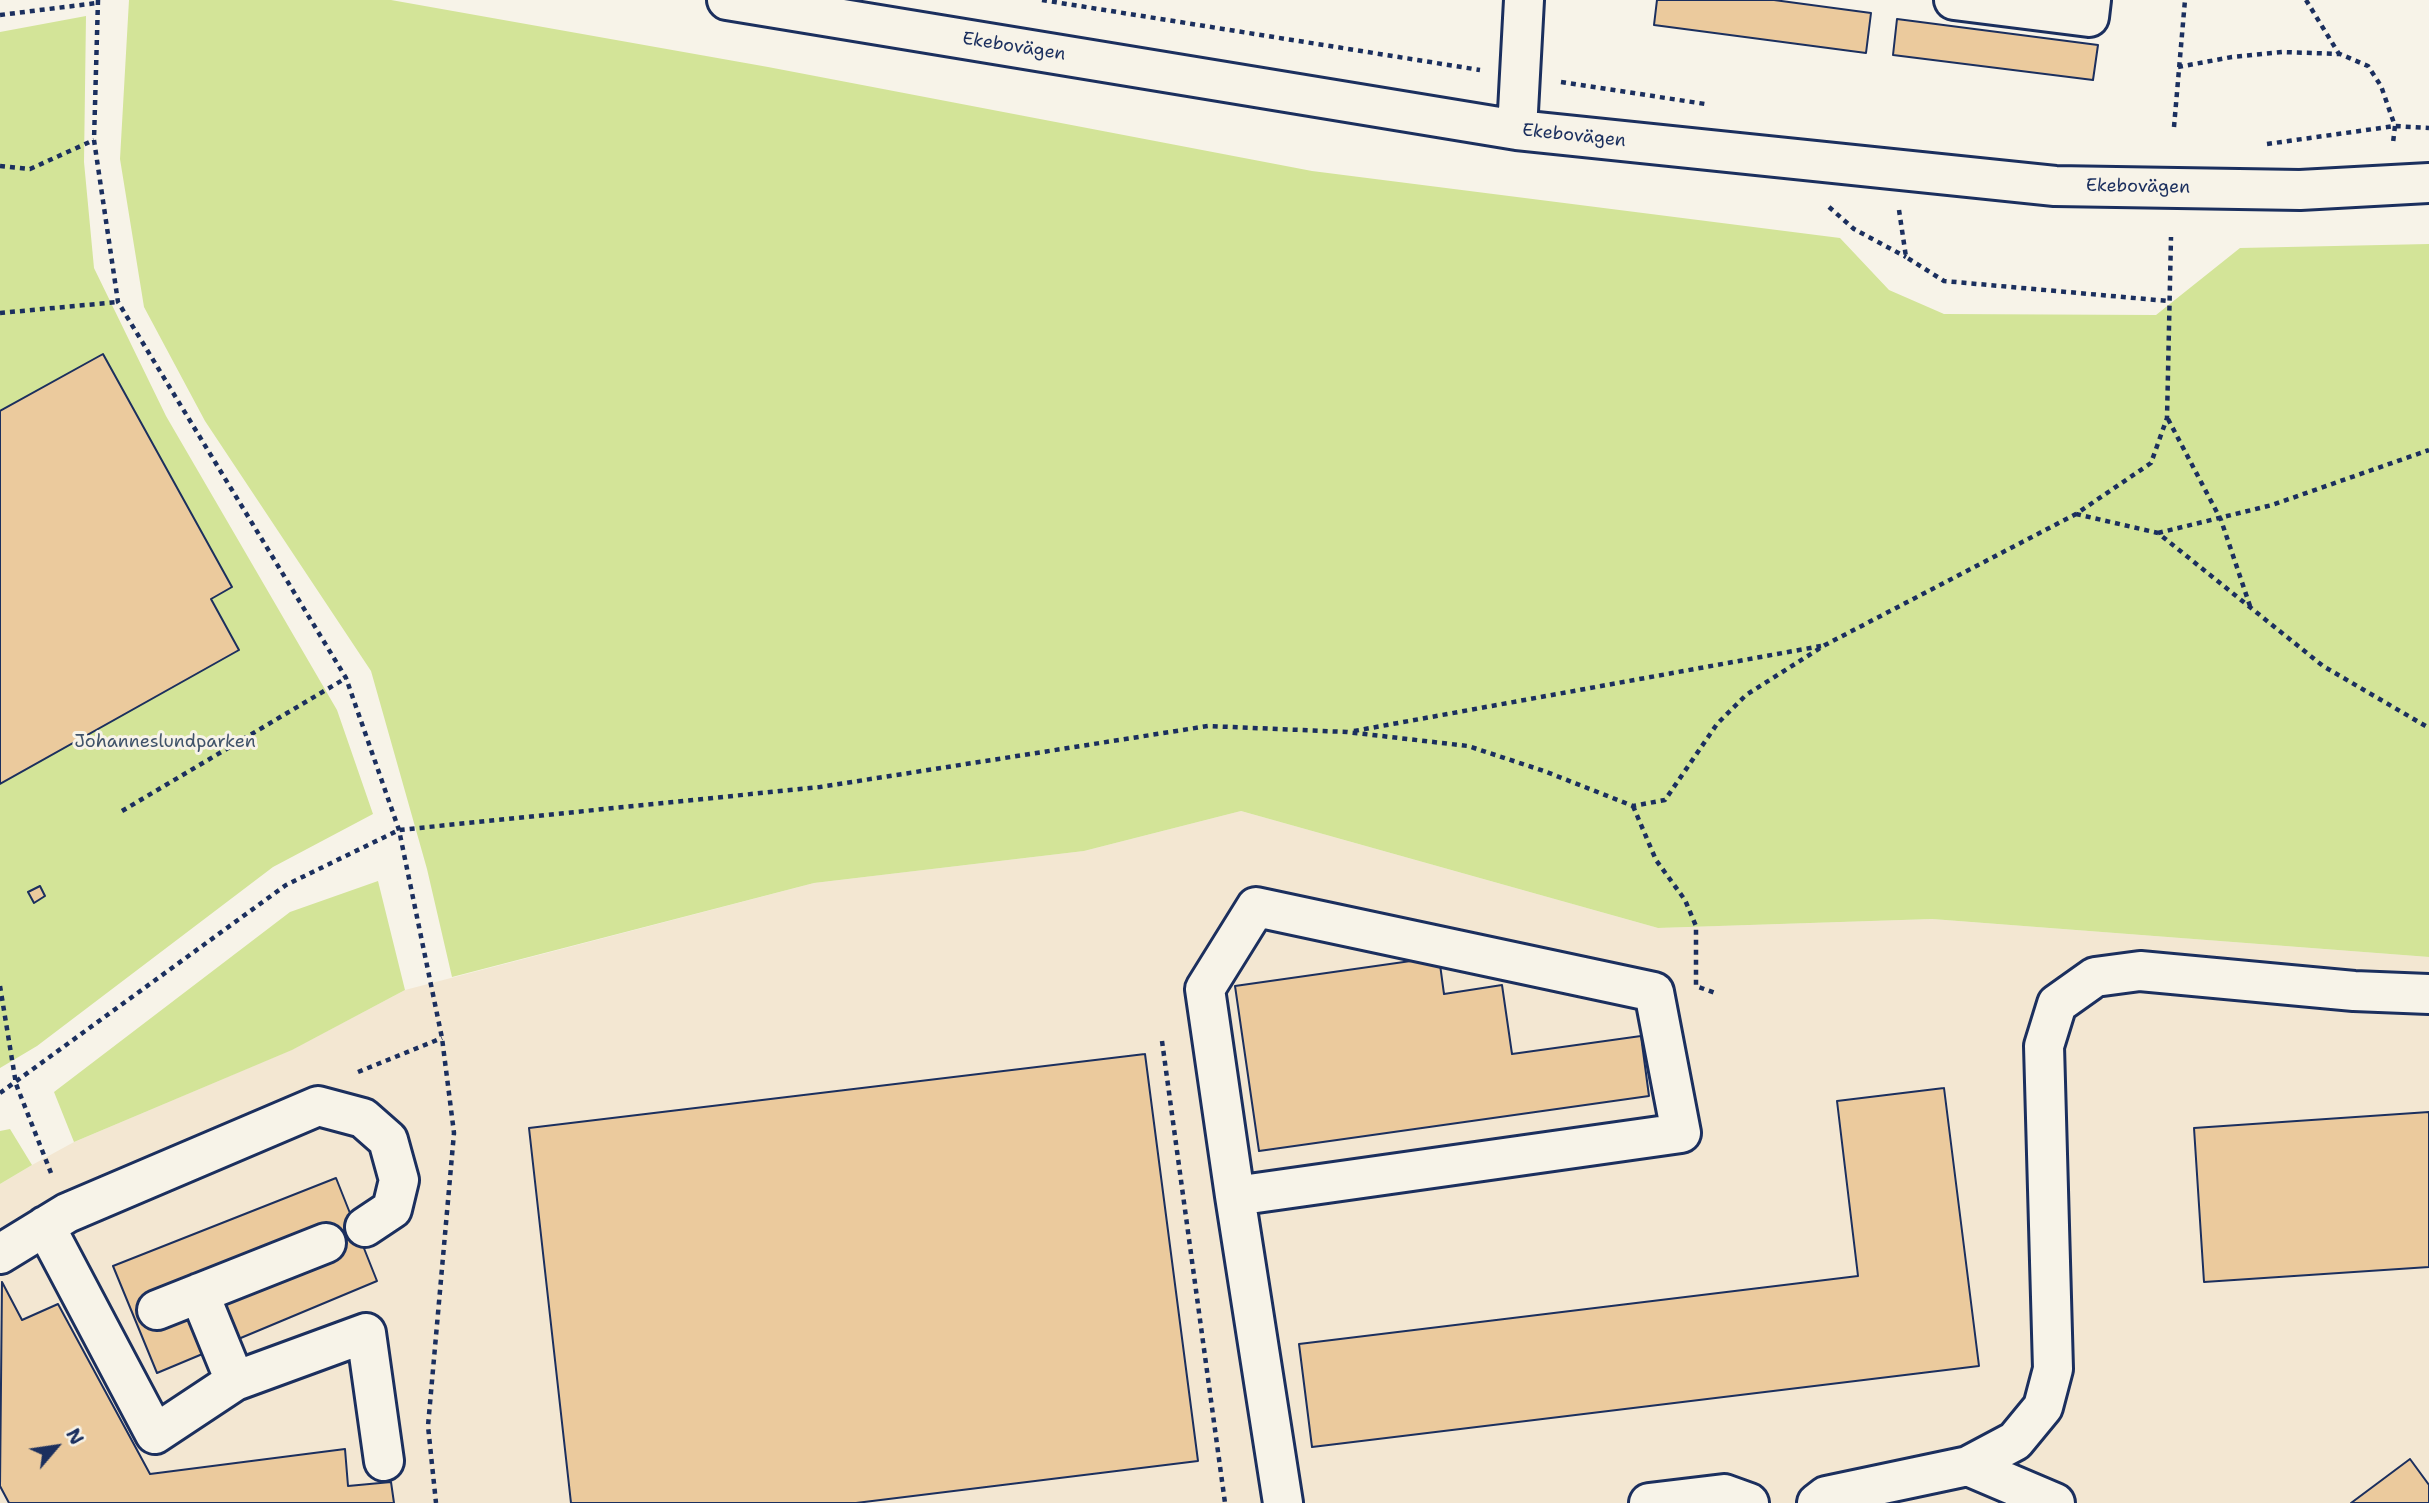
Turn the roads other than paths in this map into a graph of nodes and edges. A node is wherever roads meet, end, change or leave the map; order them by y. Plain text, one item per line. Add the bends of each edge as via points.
1 (727, 0) edge
2 (1524, 0) edge
3 (1954, 0) edge
4 (2091, 0) edge
5 (1517, 130) junction
6 (2429, 183) edge
7 (2429, 994) edge
8 (1235, 1196) junction
9 (56, 1219) junction
10 (365, 1227) dead end
11 (326, 1243) dead end
12 (0, 1254) edge
13 (200, 1293) junction
14 (157, 1310) dead end
15 (235, 1381) junction
16 (384, 1461) dead end
17 (1968, 1466) junction
18 (1283, 1503) edge
19 (1649, 1503) edge
20 (1749, 1503) edge
21 (1817, 1503) edge
22 (2054, 1503) edge

1 - 5 street, Ekebovägen
2 - 5 street
3 - 4 street via 2089,18
5 - 6 street, Ekebovägen via 2055,186 2300,190
7 - 17 street via 2140,971 2095,977 2057,1004 2044,1046 2053,1369 2043,1407 2015,1441
8 - 8 street via 1205,989 1256,907 1654,992 1681,1133
8 - 18 street
9 - 10 street via 318,1106 363,1118 388,1140 399,1180 392,1209
9 - 12 street
9 - 15 street via 155,1434
11 - 13 street
13 - 14 street
13 - 15 street
15 - 16 street via 366,1333
17 - 21 street via 1826,1496
17 - 22 street
19 - 20 street via 1724,1494

